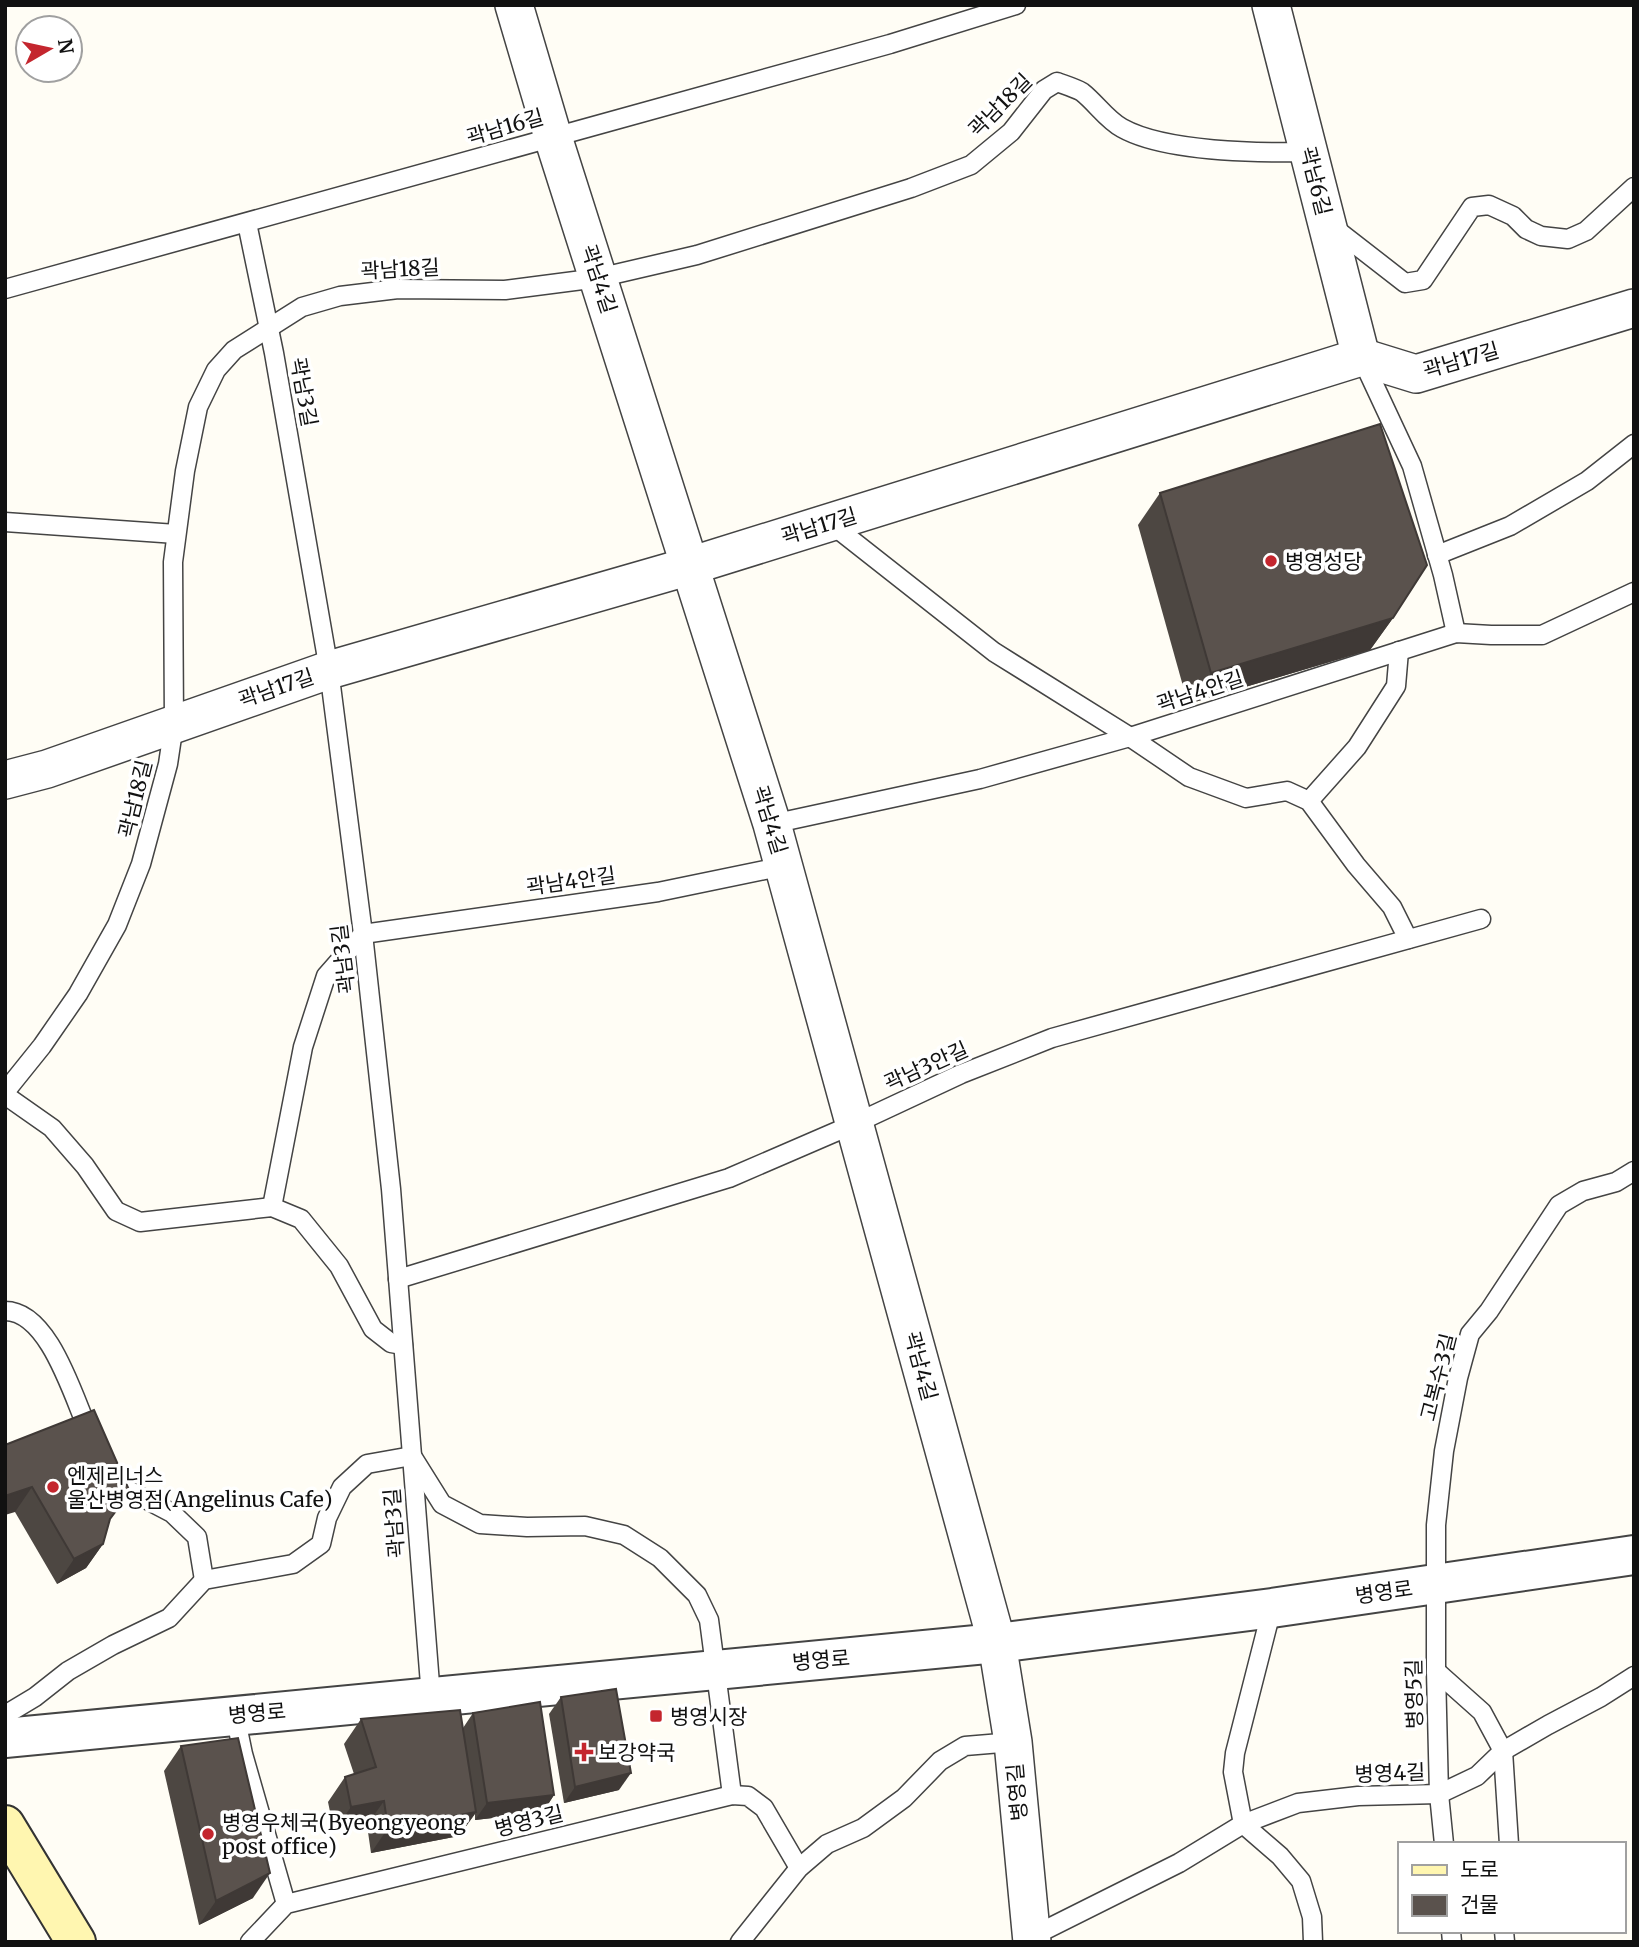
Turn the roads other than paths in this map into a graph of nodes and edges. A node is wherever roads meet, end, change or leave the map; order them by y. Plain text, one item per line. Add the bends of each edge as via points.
1 (514, 5) edge
2 (1016, 5) edge
3 (1271, 5) edge
4 (553, 137) junction
5 (1309, 152) junction
6 (1634, 187) edge
7 (247, 223) junction
8 (1327, 223) junction
9 (598, 278) junction
10 (5, 289) edge
11 (1634, 308) edge
12 (269, 327) junction
13 (1361, 356) junction
14 (1634, 444) edge
15 (5, 522) edge
16 (830, 523) junction
17 (176, 534) junction
18 (1437, 555) junction
19 (690, 566) junction
20 (1634, 592) edge
21 (1456, 633) junction
22 (1399, 651) junction
23 (329, 670) junction
24 (174, 724) junction
25 (1130, 737) junction
26 (5, 780) edge
27 (1309, 801) junction
28 (772, 824) junction
29 (784, 866) junction
30 (1481, 919) dead end
31 (363, 934) junction
32 (1408, 939) junction
33 (5, 1093) edge
34 (854, 1124) junction
35 (1634, 1171) edge
36 (272, 1207) junction
37 (398, 1279) junction
38 (5, 1311) edge
39 (403, 1345) junction
40 (412, 1456) junction
41 (1634, 1555) edge
42 (204, 1580) junction
43 (1435, 1585) junction
44 (1272, 1608) junction
45 (997, 1643) junction
46 (716, 1670) junction
47 (1436, 1671) junction
48 (1634, 1676) edge
49 (431, 1697) junction
50 (5, 1715) edge
51 (235, 1715) junction
52 (5, 1738) edge
53 (1013, 1742) junction
54 (1503, 1751) junction
55 (1440, 1794) junction
56 (732, 1795) junction
57 (1243, 1824) junction
58 (5, 1825) edge
59 (1444, 1842) edge
60 (1509, 1842) edge
61 (799, 1868) junction
62 (286, 1904) junction
63 (1029, 1940) edge
64 (76, 1942) edge
65 (250, 1942) edge
66 (740, 1942) edge
67 (1313, 1942) edge

1 - 4 street, 곽남4길
2 - 4 lane, 곽남16길
3 - 5 street, 곽남6길
4 - 7 lane, 곽남16길
4 - 9 street, 곽남4길
5 - 8 street, 곽남6길
5 - 9 lane, 곽남18길 via 1156,142 1121,128 1080,91 1057,82 1044,90 1011,132 971,165 746,240
6 - 8 lane via 1586,231 1568,239 1541,236 1489,205 1472,207 1423,280 1405,283
7 - 10 lane, 곽남16길
7 - 12 lane, 곽남3길
8 - 13 street, 곽남6길
9 - 12 lane, 곽남18길 via 505,290 398,289 340,296 302,307
9 - 19 street, 곽남4길
11 - 13 street, 곽남17길 via 1416,374
12 - 17 lane, 곽남18길 via 234,350 216,370 198,407
12 - 23 lane, 곽남3길
13 - 16 street, 곽남17길
13 - 18 lane via 1412,466
14 - 18 lane via 1587,481 1510,526
15 - 17 lane
16 - 19 street, 곽남17길
16 - 25 lane via 994,652
17 - 24 lane, 곽남18길
18 - 21 lane
19 - 23 street, 곽남17길
19 - 28 street, 곽남4길
20 - 21 lane, 곽남4안길 via 1542,635
21 - 22 lane, 곽남4안길
22 - 25 lane, 곽남4안길
22 - 27 lane via 1395,686 1357,747
23 - 24 street, 곽남17길
23 - 31 lane, 곽남3길
24 - 26 street, 곽남17길
24 - 33 lane, 곽남18길 via 168,765 141,864 117,925 78,994
25 - 27 lane via 1189,778 1246,799 1287,791
25 - 28 lane, 곽남4안길 via 980,779
27 - 32 lane via 1392,907
28 - 29 street, 곽남4길
29 - 31 lane, 곽남4안길 via 658,892
29 - 34 street, 곽남4길
30 - 32 lane, 곽남3안길
31 - 36 lane via 326,976 322,988 303,1047
31 - 37 lane, 곽남3길
32 - 34 lane, 곽남3안길 via 1052,1038 961,1073
33 - 36 lane via 52,1128 116,1210 140,1222
34 - 37 lane, 곽남3안길 via 729,1178
34 - 45 street, 곽남4길
35 - 43 lane, 고복수3길 via 1559,1205 1471,1334 1444,1451
36 - 39 lane via 301,1219 340,1266 373,1329 391,1343
37 - 39 lane, 곽남3길
38 - 42 lane via 15,1311 36,1325 60,1361 101,1457 128,1490 172,1513 197,1537
39 - 40 lane, 곽남3길
40 - 42 lane via 367,1464 350,1479 327,1518 321,1544 293,1564
40 - 46 lane via 442,1504 480,1524 585,1526 624,1535 660,1558 697,1595 709,1620
40 - 49 lane, 곽남3길
41 - 43 street, 병영로
42 - 50 lane via 169,1618 68,1671
43 - 44 street, 병영로
43 - 47 lane, 병영5길
44 - 45 street, 병영로
44 - 57 lane via 1235,1753 1233,1772
45 - 46 street, 병영로
45 - 53 street, 병영길
46 - 49 street, 병영로
46 - 56 lane
47 - 54 lane via 1482,1712
47 - 55 lane, 병영5길
48 - 54 lane, 병영4길
49 - 51 street, 병영로
51 - 52 street, 병영로
51 - 62 lane
53 - 61 lane via 965,1746 956,1751 904,1798 863,1828 827,1844
53 - 63 street, 병영길
54 - 55 lane, 병영4길 via 1477,1776
54 - 60 lane
55 - 57 lane, 병영4길 via 1298,1803
55 - 59 lane, 병영5길
56 - 61 lane via 748,1796 764,1808
56 - 62 lane, 병영3길
57 - 63 lane, 병영4길 via 1179,1863
57 - 67 lane via 1301,1881 1312,1917
58 - 64 main road
61 - 66 lane
62 - 65 lane

